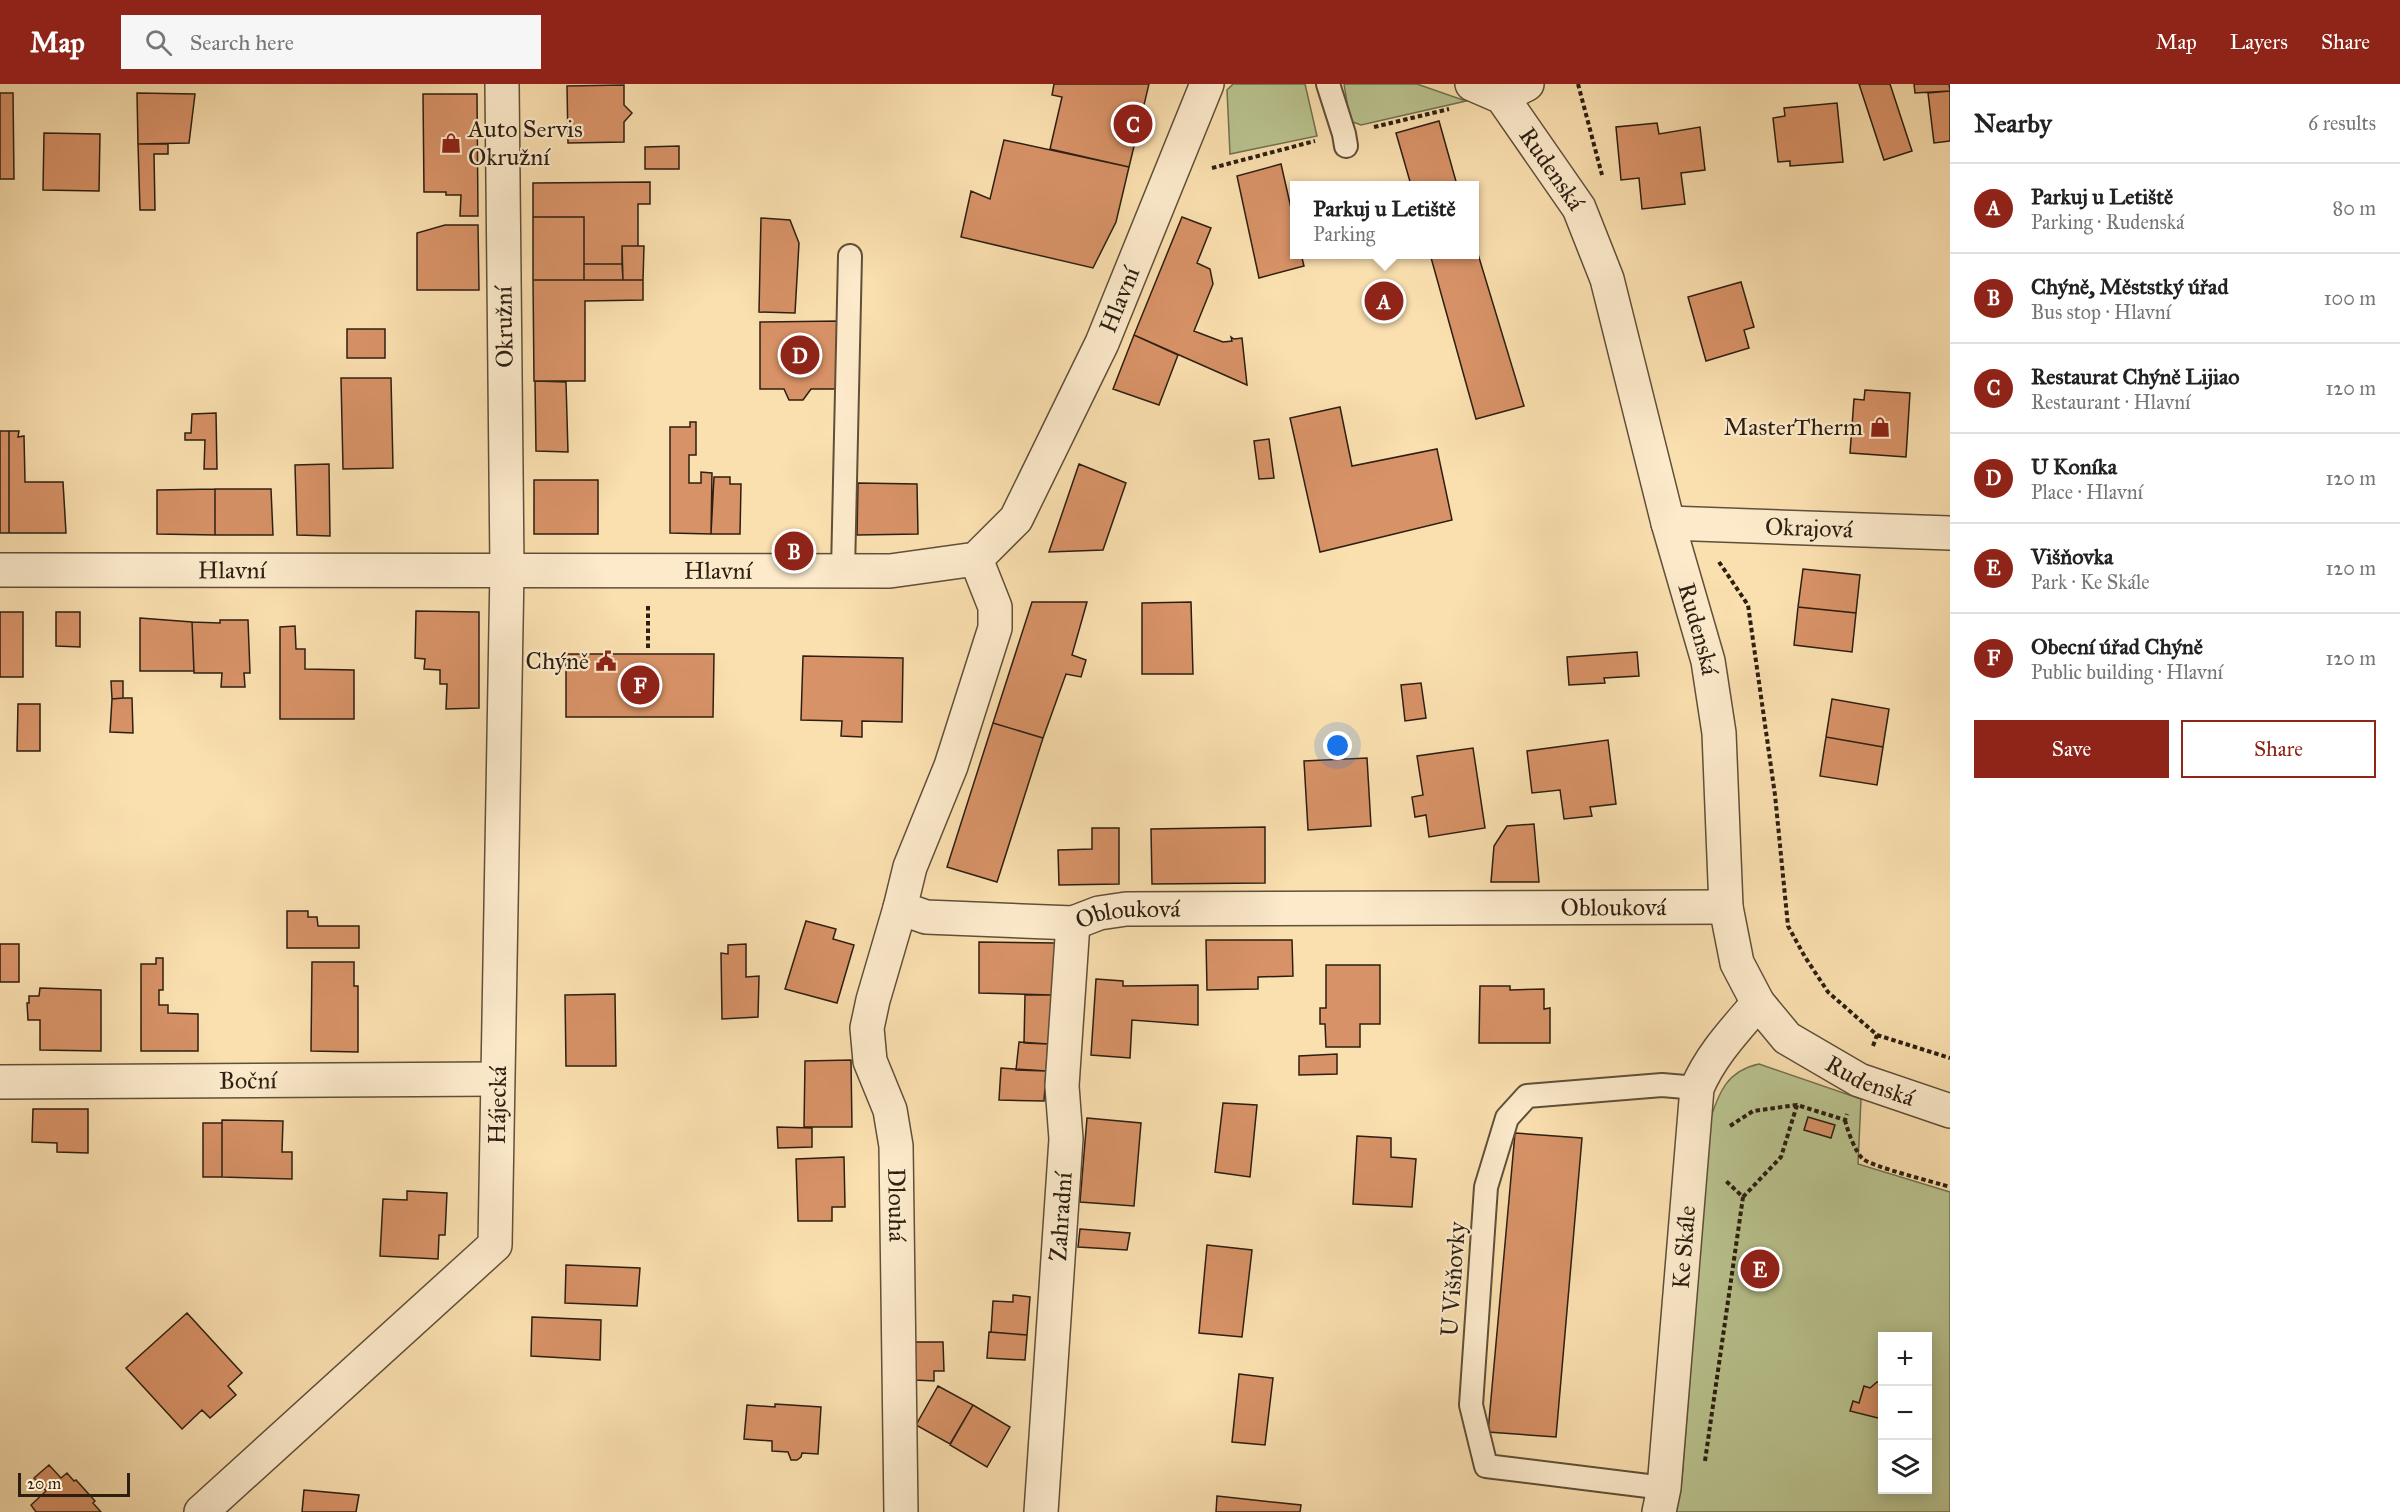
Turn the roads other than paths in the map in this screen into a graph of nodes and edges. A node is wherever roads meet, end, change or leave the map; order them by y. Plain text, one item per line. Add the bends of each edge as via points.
1 (502, 84) edge
2 (1207, 84) edge
3 (1328, 84) edge
4 (1472, 84) edge
5 (1511, 88) edge
6 (1346, 146) dead end
7 (850, 256) dead end
8 (1668, 523) junction
9 (1950, 533) edge
10 (976, 559) junction
11 (507, 569) junction
12 (0, 570) edge
13 (843, 571) junction
14 (1726, 907) junction
15 (900, 908) junction
16 (1073, 923) junction
17 (1758, 1003) junction
18 (496, 1079) junction
19 (0, 1082) edge
20 (1697, 1088) junction
21 (1950, 1111) edge
22 (1662, 1500) edge
23 (201, 1512) edge
24 (901, 1512) edge
25 (1041, 1512) edge

1 - 11 street, Okružní
2 - 10 street, Hlavní via 1102,343 1016,519
3 - 6 lane
4 - 5 street, Rudenská
5 - 8 street, Rudenská via 1579,208 1603,269
7 - 13 lane
8 - 9 street, Okrajová
8 - 14 street, Rudenská via 1708,661 1719,733
10 - 13 street, Hlavní via 890,571
10 - 15 street via 995,607 995,628 951,766 913,858
11 - 12 street, Hlavní
11 - 13 street, Hlavní
11 - 18 street, Hájecká
14 - 16 street, Oblouková via 1126,909 1099,913
14 - 17 street, Rudenská via 1737,963
15 - 16 street, Oblouková via 926,917
15 - 24 street, Dlouhá via 867,1028 870,1061 890,1110 896,1146
16 - 25 street, Zahradní via 1062,1086 1066,1139
17 - 20 street, Ke Skále via 1727,1039
17 - 21 street, Rudenská via 1787,1038 1859,1080
18 - 19 street, Boční
18 - 23 street, Hájecká via 495,1245
20 - 22 street, Ke Skále
20 - 22 lane, U Višňovky via 1662,1085 1527,1096 1507,1118 1486,1187 1471,1405 1486,1466

